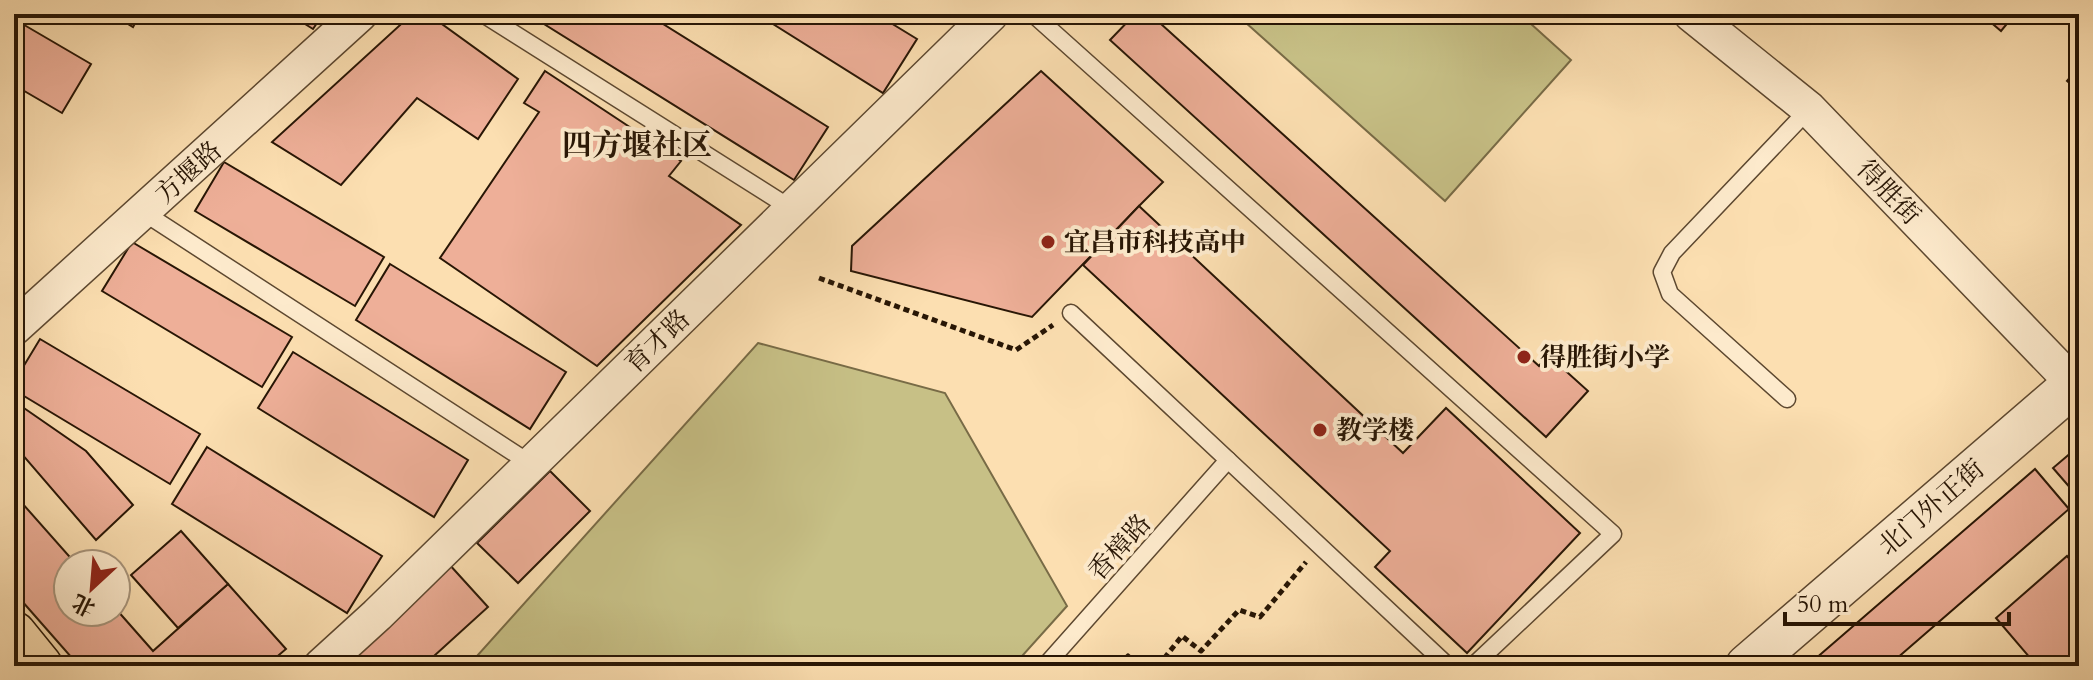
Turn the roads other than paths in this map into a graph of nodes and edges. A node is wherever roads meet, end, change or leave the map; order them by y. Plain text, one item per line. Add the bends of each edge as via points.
1 (360, 14) edge
2 (483, 14) edge
3 (991, 14) edge
4 (1033, 14) edge
5 (1691, 14) edge
6 (1809, 109) junction
7 (792, 209) junction
8 (143, 212) junction
9 (1071, 313) road end
10 (14, 328) edge
11 (2076, 382) edge
12 (1787, 399) dead end
13 (1228, 460) junction
14 (531, 464) junction
15 (14, 634) edge
16 (40, 666) edge
17 (321, 666) edge
18 (1045, 666) edge
19 (1448, 666) edge
20 (1473, 666) edge
21 (1747, 666) edge

1 - 8 street, 方堰路
2 - 7 lane
3 - 7 street, 育才路
4 - 20 lane via 1613,534
5 - 6 street, 得胜街
6 - 11 street, 得胜街
6 - 12 lane via 1672,253 1662,272 1670,294
7 - 14 street, 育才路
8 - 10 street, 方堰路
8 - 14 lane
9 - 13 lane
11 - 21 street, 北门外正街
13 - 18 lane, 香樟路
13 - 19 lane
14 - 17 street, 育才路
15 - 16 main road

